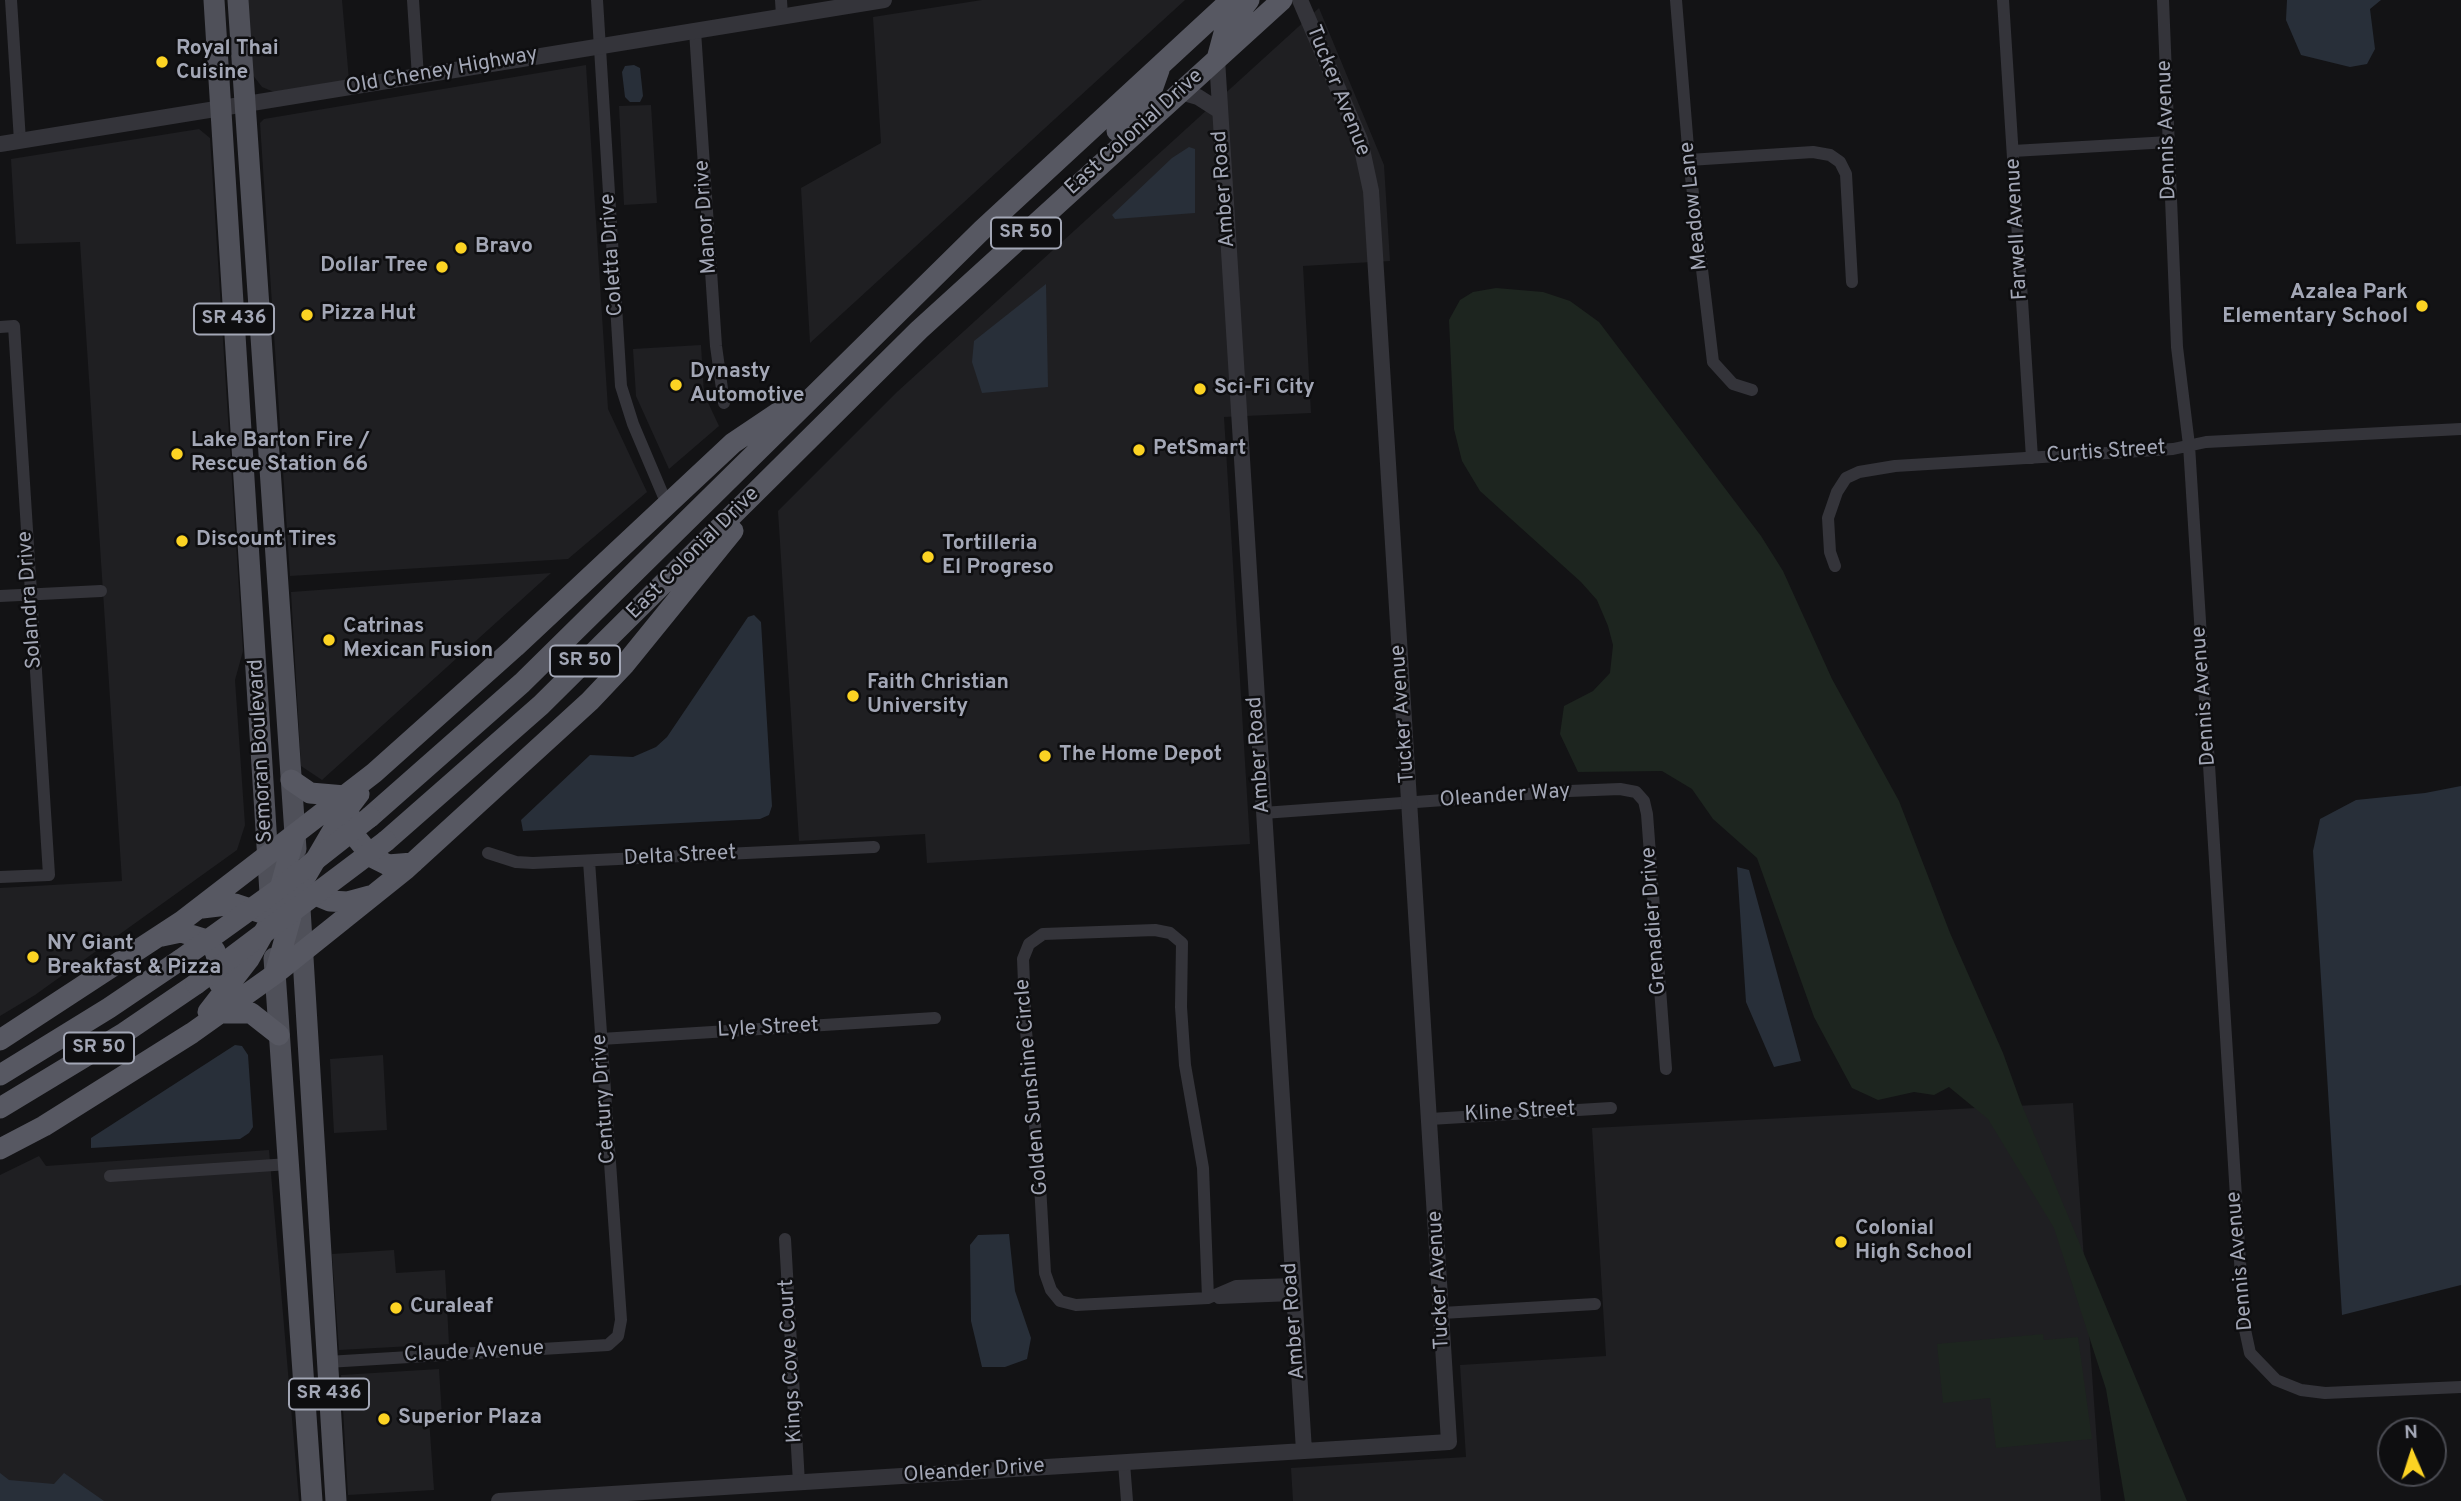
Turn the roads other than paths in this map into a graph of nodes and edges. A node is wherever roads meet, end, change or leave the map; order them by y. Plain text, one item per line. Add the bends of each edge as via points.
1 (11, 0) edge
2 (214, 0) edge
3 (237, 0) edge
4 (413, 0) edge
5 (597, 0) edge
6 (884, 0) edge
7 (1231, 0) edge
8 (1249, 0) edge
9 (1282, 0) edge
10 (1300, 0) edge
11 (1676, 0) edge
12 (2003, 0) edge
13 (2163, 0) edge
14 (781, 8) edge
15 (695, 31) junction
16 (600, 46) junction
17 (1217, 59) junction
18 (1160, 67) junction
19 (418, 76) junction
20 (1181, 92) junction
21 (233, 108) junction
22 (1220, 111) junction
23 (20, 141) junction
24 (2169, 142) junction
25 (0, 144) edge
26 (2013, 151) junction
27 (1689, 160) junction
28 (1066, 196) junction
29 (982, 230) junction
30 (1852, 282) dead end
31 (232, 283) junction
32 (0, 327) edge
33 (919, 331) junction
34 (834, 376) junction
35 (1752, 390) dead end
36 (724, 403) dead end
37 (2461, 429) edge
38 (267, 437) junction
39 (2189, 445) junction
40 (2032, 458) junction
41 (244, 468) junction
42 (776, 474) junction
43 (666, 502) junction
44 (272, 523) junction
45 (1835, 566) dead end
46 (101, 591) dead end
47 (30, 594) junction
48 (0, 596) edge
49 (291, 780) junction
50 (1620, 789) joint
51 (347, 802) junction
52 (1410, 804) junction
53 (1263, 813) junction
54 (295, 834) junction
55 (874, 847) dead end
56 (488, 853) dead end
57 (268, 856) junction
58 (589, 861) junction
59 (413, 863) junction
60 (0, 877) edge
61 (291, 882) junction
62 (378, 892) junction
63 (199, 908) junction
64 (279, 925) junction
65 (160, 936) junction
66 (303, 953) junction
67 (275, 974) junction
68 (216, 1009) junction
69 (935, 1018) dead end
70 (279, 1035) junction
71 (601, 1039) junction
72 (0, 1040) edge
73 (1666, 1069) dead end
74 (0, 1075) edge
75 (0, 1108) edge
76 (1611, 1108) dead end
77 (1430, 1119) junction
78 (0, 1149) edge
79 (289, 1164) junction
80 (110, 1176) dead end
81 (785, 1239) dead end
82 (1293, 1289) junction
83 (1208, 1298) junction
84 (1595, 1304) dead end
85 (1442, 1313) junction
86 (618, 1336) joint
87 (327, 1362) junction
88 (2461, 1387) edge
89 (1449, 1442) joint
90 (1304, 1451) junction
91 (1124, 1463) junction
92 (799, 1483) junction
93 (312, 1501) edge
94 (336, 1501) edge
95 (499, 1501) edge
96 (1127, 1501) edge

1 - 23 street
2 - 21 main road, Semoran Boulevard / SR 436
3 - 21 main road, Semoran Boulevard / SR 436
4 - 19 street
5 - 16 street, Coletta Drive
6 - 14 street, Old Cheney Highway
7 - 18 highway, East Colonial Drive / SR 50
8 - 17 highway via 1224,33
9 - 17 highway, East Colonial Drive / SR 50
10 - 52 street, Tucker Avenue via 1360,140 1371,191
11 - 27 street, Meadow Lane
12 - 26 street, Farwell Avenue
13 - 24 street, Dennis Avenue
14 - 15 street, Old Cheney Highway
15 - 16 street, Old Cheney Highway
15 - 36 street, Manor Drive via 716,346
16 - 19 street, Old Cheney Highway
16 - 43 street, Coletta Drive via 621,386
17 - 20 highway, East Colonial Drive / SR 50
17 - 22 street, Amber Road
18 - 28 highway via 1148,101 1066,181
18 - 29 highway, East Colonial Drive / SR 50
19 - 21 street, Old Cheney Highway
20 - 22 street
20 - 28 highway, East Colonial Drive / SR 50
21 - 23 street, Old Cheney Highway
21 - 31 main road, Semoran Boulevard / SR 436
21 - 38 main road, Semoran Boulevard / SR 436
22 - 53 street, Amber Road
23 - 25 street, Old Cheney Highway
24 - 26 street
24 - 39 street, Dennis Avenue via 2178,347
26 - 40 street, Farwell Avenue
27 - 30 street via 1813,152 1840,162 1846,174
27 - 35 street, Meadow Lane via 1713,362 1733,384
28 - 33 highway, East Colonial Drive / SR 50
29 - 33 highway via 936,295
29 - 34 highway, East Colonial Drive / SR 50
31 - 38 main road via 245,302 252,411
31 - 41 main road, Semoran Boulevard / SR 436
32 - 47 street, Solandra Drive via 14,326
33 - 42 highway, East Colonial Drive / SR 50
34 - 43 highway via 733,443
34 - 74 highway, East Colonial Drive / SR 50, bridge via 522,683 370,817 180,960
37 - 39 street, Curtis Street
38 - 44 main road, Semoran Boulevard / SR 436
39 - 40 street, Curtis Street
39 - 88 street, Dennis Avenue via 2244,1325 2250,1353 2276,1380 2301,1390
40 - 45 street, Curtis Street via 1895,466 1846,478 1829,518
41 - 44 main road via 258,481 259,496
41 - 57 main road, Semoran Boulevard / SR 436
42 - 59 highway via 625,664 519,769
42 - 75 highway, East Colonial Drive / SR 50, bridge via 541,705 386,841 196,984
43 - 51 highway
44 - 49 main road, Semoran Boulevard / SR 436
46 - 47 street
47 - 48 street
47 - 60 street, Solandra Drive via 49,874
49 - 51 highway via 310,793
49 - 54 main road, Semoran Boulevard / SR 436
50 - 52 street, Oleander Way
50 - 73 street, Grenadier Drive via 1636,792 1647,814
51 - 54 highway
51 - 59 highway via 354,835 372,858 387,865
51 - 61 highway
52 - 53 street, Oleander Way
52 - 77 street, Tucker Avenue
53 - 82 street, Amber Road
54 - 57 highway
54 - 61 main road, Semoran Boulevard / SR 436
55 - 58 street, Delta Street
56 - 58 street, Delta Street via 516,862
57 - 61 highway
57 - 63 highway
57 - 64 main road, Semoran Boulevard / SR 436
58 - 71 street, Century Drive
59 - 62 highway
61 - 62 highway via 330,901 348,902
61 - 64 highway
61 - 66 main road, Semoran Boulevard / SR 436
62 - 66 highway
63 - 64 highway via 235,904
63 - 65 highway
64 - 66 highway
64 - 67 highway
64 - 68 highway via 249,959
65 - 68 highway via 193,933 207,940 220,967
65 - 72 highway
66 - 67 highway
66 - 87 main road, Semoran Boulevard / SR 436
67 - 68 highway
67 - 70 main road, SR 436
68 - 70 highway via 251,1013
68 - 78 highway via 192,1033
69 - 71 street, Lyle Street
70 - 79 main road, SR 436
71 - 86 street, Century Drive via 621,1320
76 - 77 street, Kline Street
77 - 85 street, Tucker Avenue
79 - 80 street
79 - 93 main road, SR 436
81 - 92 street, Kings Cove Court
82 - 83 street, Golden Sunshine Circle
82 - 90 street, Amber Road
83 - 83 street, Golden Sunshine Circle via 1076,1305 1060,1301 1051,1290 1045,1273 1023,959 1029,944 1043,934 1155,930 1170,933 1181,943 1185,1065 1203,1168
84 - 85 street
85 - 89 street, Tucker Avenue
86 - 87 street, Claude Avenue via 608,1345
87 - 94 main road, Semoran Boulevard / SR 436
89 - 90 street, Oleander Drive
90 - 91 street, Oleander Drive
91 - 92 street, Oleander Drive
91 - 96 street
92 - 95 street, Oleander Drive

